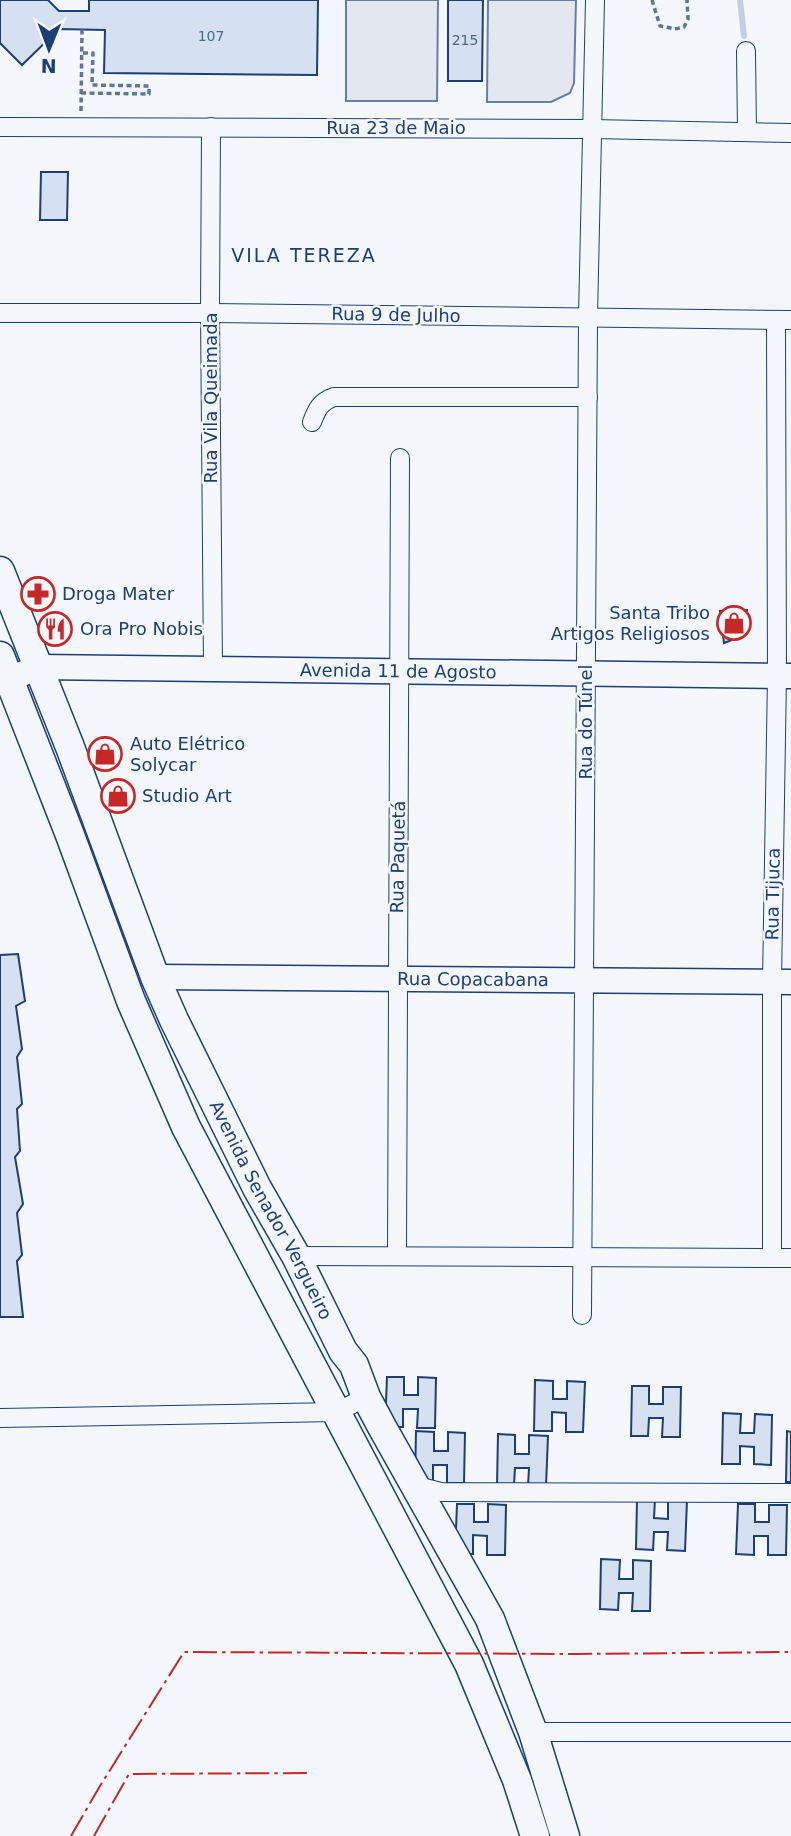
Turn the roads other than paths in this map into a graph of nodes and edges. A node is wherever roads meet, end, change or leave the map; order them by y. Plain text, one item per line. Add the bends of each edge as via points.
1 (595, 0) edge
2 (746, 51) dead end
3 (0, 127) edge
4 (211, 127) junction
5 (592, 129) junction
6 (747, 132) junction
7 (791, 133) edge
8 (0, 313) edge
9 (210, 313) junction
10 (588, 317) junction
11 (783, 320) edge
12 (588, 397) junction
13 (313, 422) dead end
14 (400, 458) dead end
15 (0, 571) edge
16 (37, 667) junction
17 (5, 668) edge
18 (213, 668) junction
19 (400, 671) junction
20 (587, 675) junction
21 (784, 676) edge
22 (155, 976) junction
23 (397, 978) junction
24 (585, 980) junction
25 (781, 982) edge
26 (296, 1256) junction
27 (397, 1256) junction
28 (583, 1257) junction
29 (772, 1258) junction
30 (791, 1258) edge
31 (582, 1315) dead end
32 (366, 1397) junction
33 (337, 1412) junction
34 (0, 1418) edge
35 (417, 1486) junction
36 (791, 1493) edge
37 (533, 1732) junction
38 (791, 1732) edge
39 (535, 1836) edge
40 (565, 1836) edge

1 - 5 street, Rua do Túnel
2 - 6 street
3 - 4 street, Rua 23 de Maio
4 - 5 street, Rua 23 de Maio
4 - 9 street, Rua Vila Queimada
5 - 6 street, Rua 23 de Maio
5 - 10 street, Rua do Túnel
6 - 7 street, Rua 23 de Maio
8 - 9 street, Rua 9 de Julho
9 - 10 street, Rua 9 de Julho
9 - 18 street, Rua Vila Queimada
10 - 11 street, Rua 9 de Julho
10 - 12 street, Rua do Túnel
11 - 21 street, Rua Tijuca
12 - 13 street via 334,397 323,401
12 - 20 street, Rua do Túnel
14 - 19 street, Rua Paquetá
15 - 16 main road, Avenida Senador Vergueiro
16 - 17 street, Avenida 11 de Agosto
16 - 18 street, Avenida 11 de Agosto
16 - 22 main road, Avenida Senador Vergueiro
17 - 33 main road, Avenida Senador Vergueiro via 148,1042 229,1212
18 - 19 street, Avenida 11 de Agosto
19 - 20 street, Avenida 11 de Agosto
19 - 23 street, Rua Paquetá
20 - 21 street, Avenida 11 de Agosto
20 - 24 street, Rua do Túnel
21 - 25 street, Rua Tijuca
22 - 23 street, Rua Copacabana
22 - 26 main road, Avenida Senador Vergueiro via 198,1072
23 - 24 street, Rua Copacabana
23 - 27 street, Rua Paquetá
24 - 25 street, Rua Copacabana
24 - 28 street, Rua do Túnel
25 - 29 street, Rua Tijuca
26 - 27 street
26 - 32 main road, Avenida Senador Vergueiro
27 - 28 street
28 - 29 street
28 - 31 street, Rua do Túnel
29 - 30 street
32 - 33 street
32 - 35 main road, Avenida Senador Vergueiro
33 - 34 street
33 - 39 main road, Avenida Senador Vergueiro via 468,1664 517,1780
35 - 36 street via 441,1492
35 - 37 main road, Avenida Senador Vergueiro via 489,1619
37 - 38 street
37 - 40 main road, Avenida Senador Vergueiro

